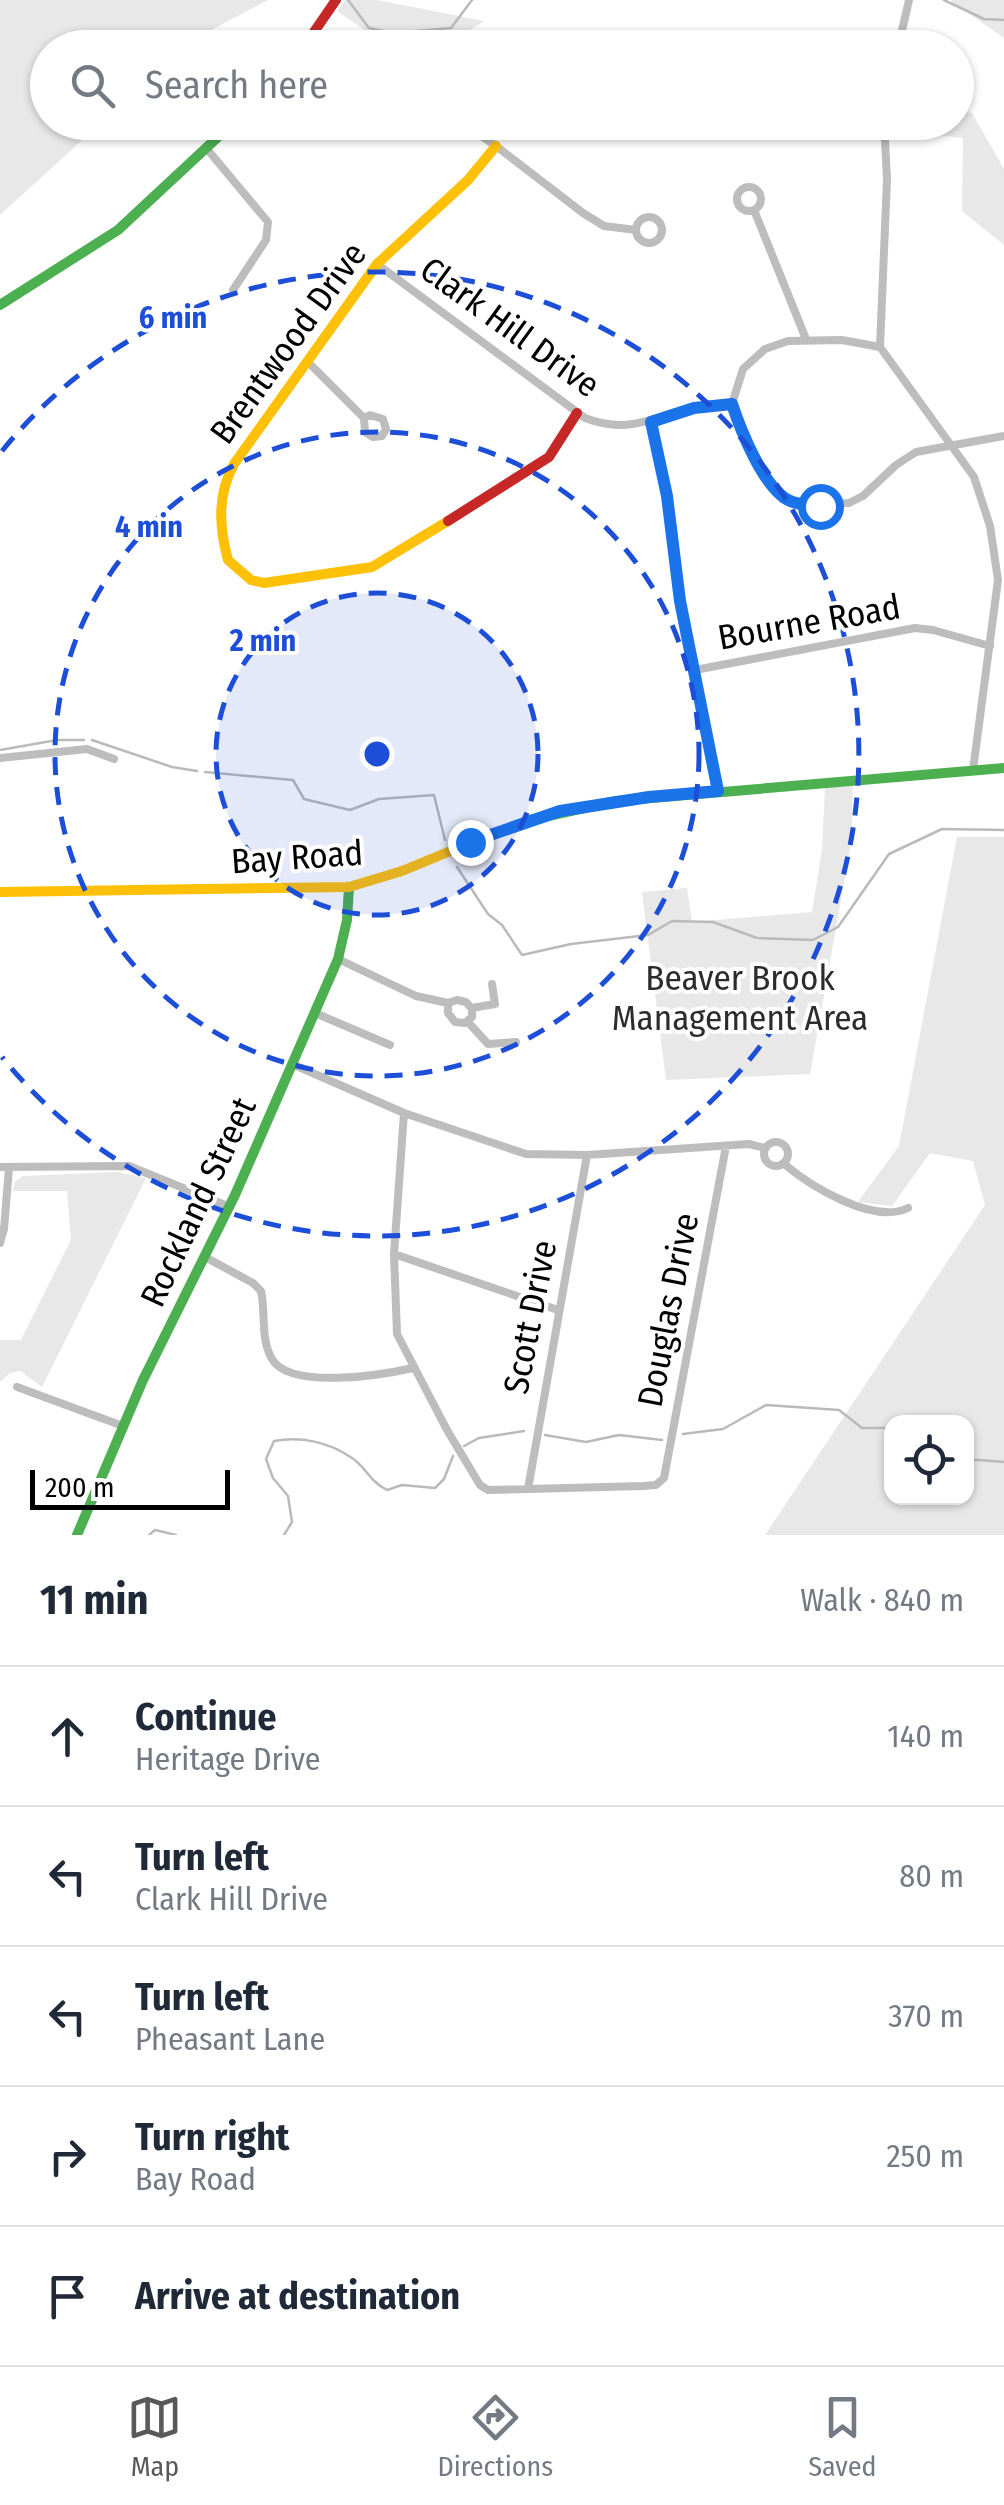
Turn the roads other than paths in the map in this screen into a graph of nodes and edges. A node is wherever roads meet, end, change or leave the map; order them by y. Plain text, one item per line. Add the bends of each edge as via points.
1 (336, 0) edge
2 (909, 0) edge
3 (316, 30) edge
4 (902, 30) edge
5 (217, 140) edge
6 (487, 140) edge
7 (885, 140) edge
8 (496, 146) junction
9 (207, 150) junction
10 (754, 210) dead end
11 (636, 230) dead end
12 (377, 264) junction
13 (233, 290) dead end
14 (0, 304) edge
15 (806, 339) junction
16 (880, 347) junction
17 (307, 361) junction
18 (732, 404) junction
19 (577, 413) junction
20 (364, 418) dead end
21 (651, 422) junction
22 (1004, 436) edge
23 (953, 447) junction
24 (990, 646) junction
25 (695, 670) junction
26 (0, 758) edge
27 (114, 759) dead end
28 (1004, 768) edge
29 (973, 770) junction
30 (718, 791) junction
31 (349, 886) junction
32 (0, 892) edge
33 (338, 959) junction
34 (492, 984) dead end
35 (448, 1003) junction
36 (472, 1008) junction
37 (315, 1013) junction
38 (468, 1022) junction
39 (516, 1042) dead end
40 (390, 1045) dead end
41 (292, 1064) junction
42 (404, 1113) junction
43 (726, 1146) junction
44 (766, 1148) junction
45 (587, 1155) junction
46 (783, 1164) junction
47 (4, 1168) edge
48 (230, 1207) junction
49 (908, 1208) dead end
50 (0, 1244) edge
51 (394, 1254) junction
52 (205, 1258) junction
53 (558, 1310) junction
54 (413, 1368) junction
55 (17, 1388) dead end
56 (123, 1426) junction
57 (528, 1489) junction
58 (77, 1535) edge

1 - 3 street
2 - 4 street
5 - 9 street
6 - 8 street
7 - 16 street
8 - 11 street via 583,214 604,226
8 - 12 street, Brentwood Drive via 458,192
9 - 13 street via 268,222 266,240
9 - 14 street via 118,230
10 - 15 street
12 - 17 street, Brentwood Drive
12 - 19 street, Clark Hill Drive
15 - 16 street
15 - 18 street via 752,359
16 - 23 street
17 - 19 street, Brentwood Drive via 224,479 224,547 228,560 251,580 280,582 372,566 537,467
17 - 20 street
18 - 21 street, Clark Hill Drive
18 - 23 street via 768,480 797,504 849,503 909,456
19 - 21 street, Clark Hill Drive via 616,427
21 - 25 street
22 - 23 street
23 - 24 street via 974,476 990,526 998,580
24 - 25 street, Bourne Road via 916,628
24 - 29 street
25 - 30 street
26 - 27 street via 87,749
28 - 29 street, Bay Road
29 - 30 street, Bay Road
30 - 31 street, Bay Road via 560,811
31 - 32 street, Bay Road
31 - 33 street, Rockland Street
33 - 35 street via 416,996
33 - 37 street, Rockland Street
34 - 36 street via 496,1004
35 - 36 street via 463,1000
35 - 38 street via 452,1020
36 - 38 street
37 - 40 street
37 - 41 street, Rockland Street
38 - 39 street via 488,1044
41 - 42 street
41 - 48 street, Rockland Street
42 - 45 street via 526,1154
42 - 51 street
43 - 44 street
43 - 45 street
43 - 57 street, Douglas Drive via 660,1483
44 - 46 street via 767,1162
44 - 46 street via 783,1144
45 - 53 street, Scott Drive
46 - 49 street via 853,1206 889,1213
47 - 48 street via 129,1166
47 - 50 street
48 - 52 street, Rockland Street
51 - 53 street
51 - 54 street via 396,1334
52 - 54 street via 262,1291 270,1356 286,1372 331,1376
52 - 56 street, Rockland Street
53 - 57 street, Scott Drive
54 - 57 street via 480,1485
55 - 56 street
56 - 58 street, Rockland Street

